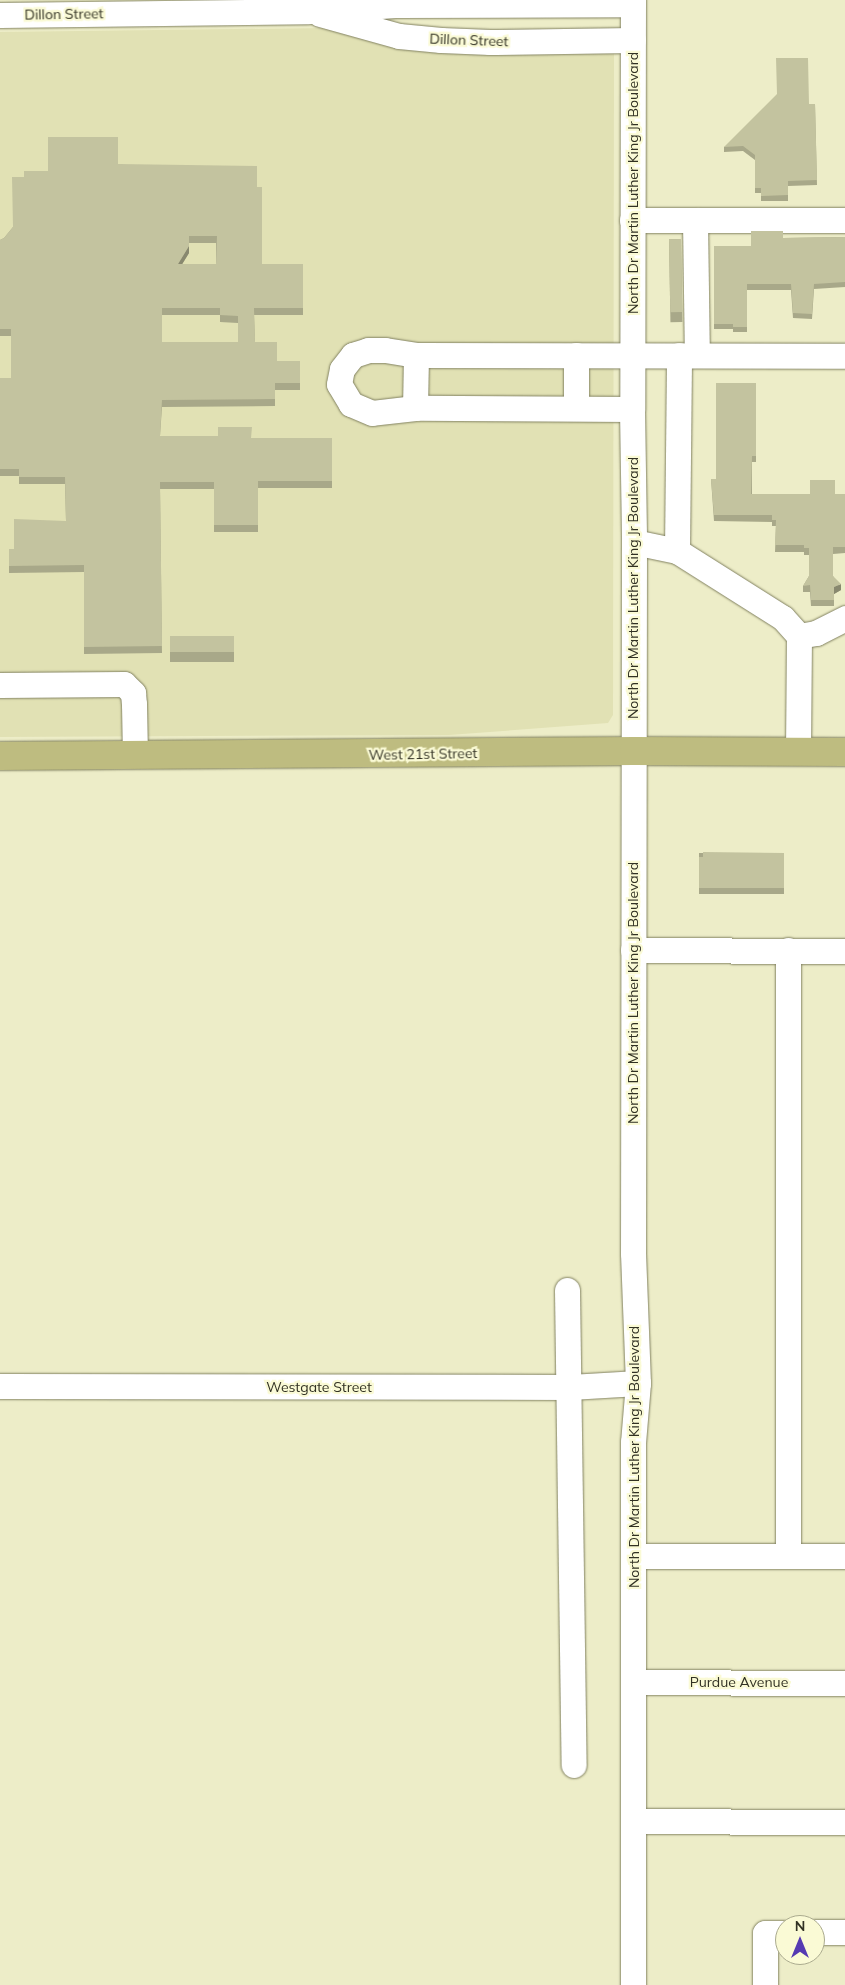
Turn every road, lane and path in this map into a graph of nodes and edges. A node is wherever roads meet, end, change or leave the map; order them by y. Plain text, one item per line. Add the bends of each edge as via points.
1 (633, 2) edge
2 (472, 3) edge
3 (190, 7) edge
4 (308, 11) junction
5 (0, 15) edge
6 (633, 40) junction
7 (474, 41) junction
8 (632, 220) junction
9 (695, 220) junction
10 (845, 220) edge
11 (632, 355) junction
12 (416, 356) junction
13 (576, 356) junction
14 (688, 356) junction
15 (845, 356) edge
16 (415, 408) junction
17 (576, 408) junction
18 (632, 409) junction
19 (634, 542) junction
20 (677, 551) junction
21 (845, 618) edge
22 (799, 636) junction
23 (0, 684) edge
24 (634, 751) junction
25 (798, 752) junction
26 (845, 752) edge
27 (0, 756) edge
28 (135, 756) junction
29 (633, 950) junction
30 (788, 950) junction
31 (845, 951) edge
32 (567, 1290) dead end
33 (638, 1383) junction
34 (0, 1386) edge
35 (570, 1387) junction
36 (633, 1556) junction
37 (788, 1556) junction
38 (845, 1556) edge
39 (633, 1682) junction
40 (845, 1683) edge
41 (574, 1765) dead end
42 (633, 1821) junction
43 (845, 1822) edge
44 (825, 1932) edge
45 (845, 1932) edge
46 (775, 1933) edge
47 (633, 1985) edge
48 (765, 1985) edge

1 - 2 street, Dillon Street
1 - 6 street, North Dr Martin Luther King Jr Boulevard
2 - 4 street, Dillon Street via 351,6
2 - 7 street
3 - 4 street, Dillon Street
3 - 5 street, Dillon Street
4 - 7 street, Dillon Street via 399,36
6 - 7 street, Dillon Street
6 - 8 street, North Dr Martin Luther King Jr Boulevard
8 - 9 street
8 - 11 street, North Dr Martin Luther King Jr Boulevard
9 - 10 street
9 - 14 street
11 - 13 street
11 - 14 street
11 - 18 street, North Dr Martin Luther King Jr Boulevard
12 - 13 street
12 - 16 street
12 - 16 street via 368,350 353,356 342,369 339,384 350,404 372,414
13 - 17 street
14 - 15 street
14 - 20 street
16 - 17 street
17 - 18 street
18 - 19 street, North Dr Martin Luther King Jr Boulevard
19 - 20 street
19 - 24 street, North Dr Martin Luther King Jr Boulevard
20 - 22 street via 784,618
21 - 22 street via 816,634
22 - 25 street
23 - 28 street via 124,684 132,693 134,704
24 - 25 main road, West 21st Street
24 - 28 main road, West 21st Street
24 - 29 street, North Dr Martin Luther King Jr Boulevard
25 - 26 main road, West 21st Street
27 - 28 main road, West 21st Street
29 - 30 street
29 - 33 street, North Dr Martin Luther King Jr Boulevard via 633,1253
30 - 31 street
30 - 37 street
32 - 35 street
33 - 35 street, Westgate Street
33 - 36 street, North Dr Martin Luther King Jr Boulevard via 633,1442
34 - 35 street, Westgate Street
35 - 41 street
36 - 37 street
36 - 39 street, North Dr Martin Luther King Jr Boulevard
37 - 38 street
39 - 40 street, Purdue Avenue
39 - 42 street, North Dr Martin Luther King Jr Boulevard
42 - 43 street
42 - 47 street, North Dr Martin Luther King Jr Boulevard
44 - 45 street
46 - 48 street

